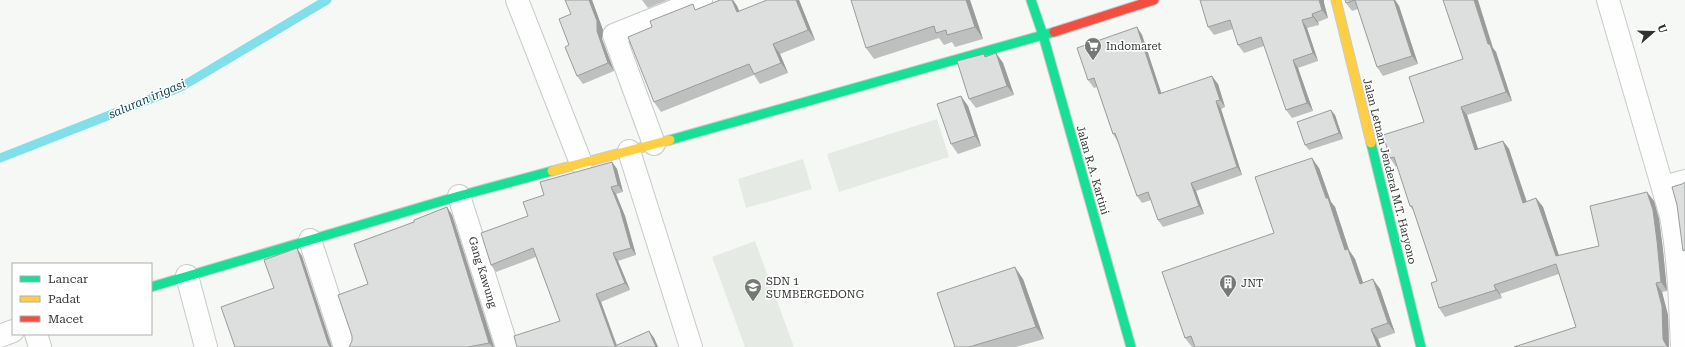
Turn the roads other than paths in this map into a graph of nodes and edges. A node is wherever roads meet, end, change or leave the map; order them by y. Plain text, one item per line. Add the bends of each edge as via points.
1 (517, 0) edge
2 (701, 0) edge
3 (1031, 0) edge
4 (1154, 0) edge
5 (1336, 0) edge
6 (1608, 0) edge
7 (1043, 35) junction
8 (654, 144) junction
9 (629, 151) junction
10 (581, 162) junction
11 (1677, 185) edge
12 (459, 196) junction
13 (310, 240) junction
14 (187, 276) junction
15 (152, 287) edge
16 (12, 331) edge
17 (36, 335) edge
18 (0, 336) edge
19 (40, 347) edge
20 (206, 347) edge
21 (345, 347) edge
22 (507, 347) edge
23 (691, 347) edge
24 (1130, 347) edge
25 (1421, 347) edge
26 (1682, 347) edge

1 - 10 street
2 - 8 street via 614,35
3 - 7 street, Jalan R.A. Kartini
4 - 7 street
5 - 25 street, Jalan Letnan Jenderal M.T. Haryono
6 - 11 street
7 - 8 street
7 - 24 street, Jalan R.A. Kartini
8 - 9 street
9 - 10 street
9 - 23 street
10 - 12 street
11 - 26 street via 1671,216 1676,241
12 - 13 street
12 - 22 street, Gang Kawung
13 - 14 street
13 - 21 street
14 - 15 street
14 - 20 street
16 - 18 street
17 - 19 street

